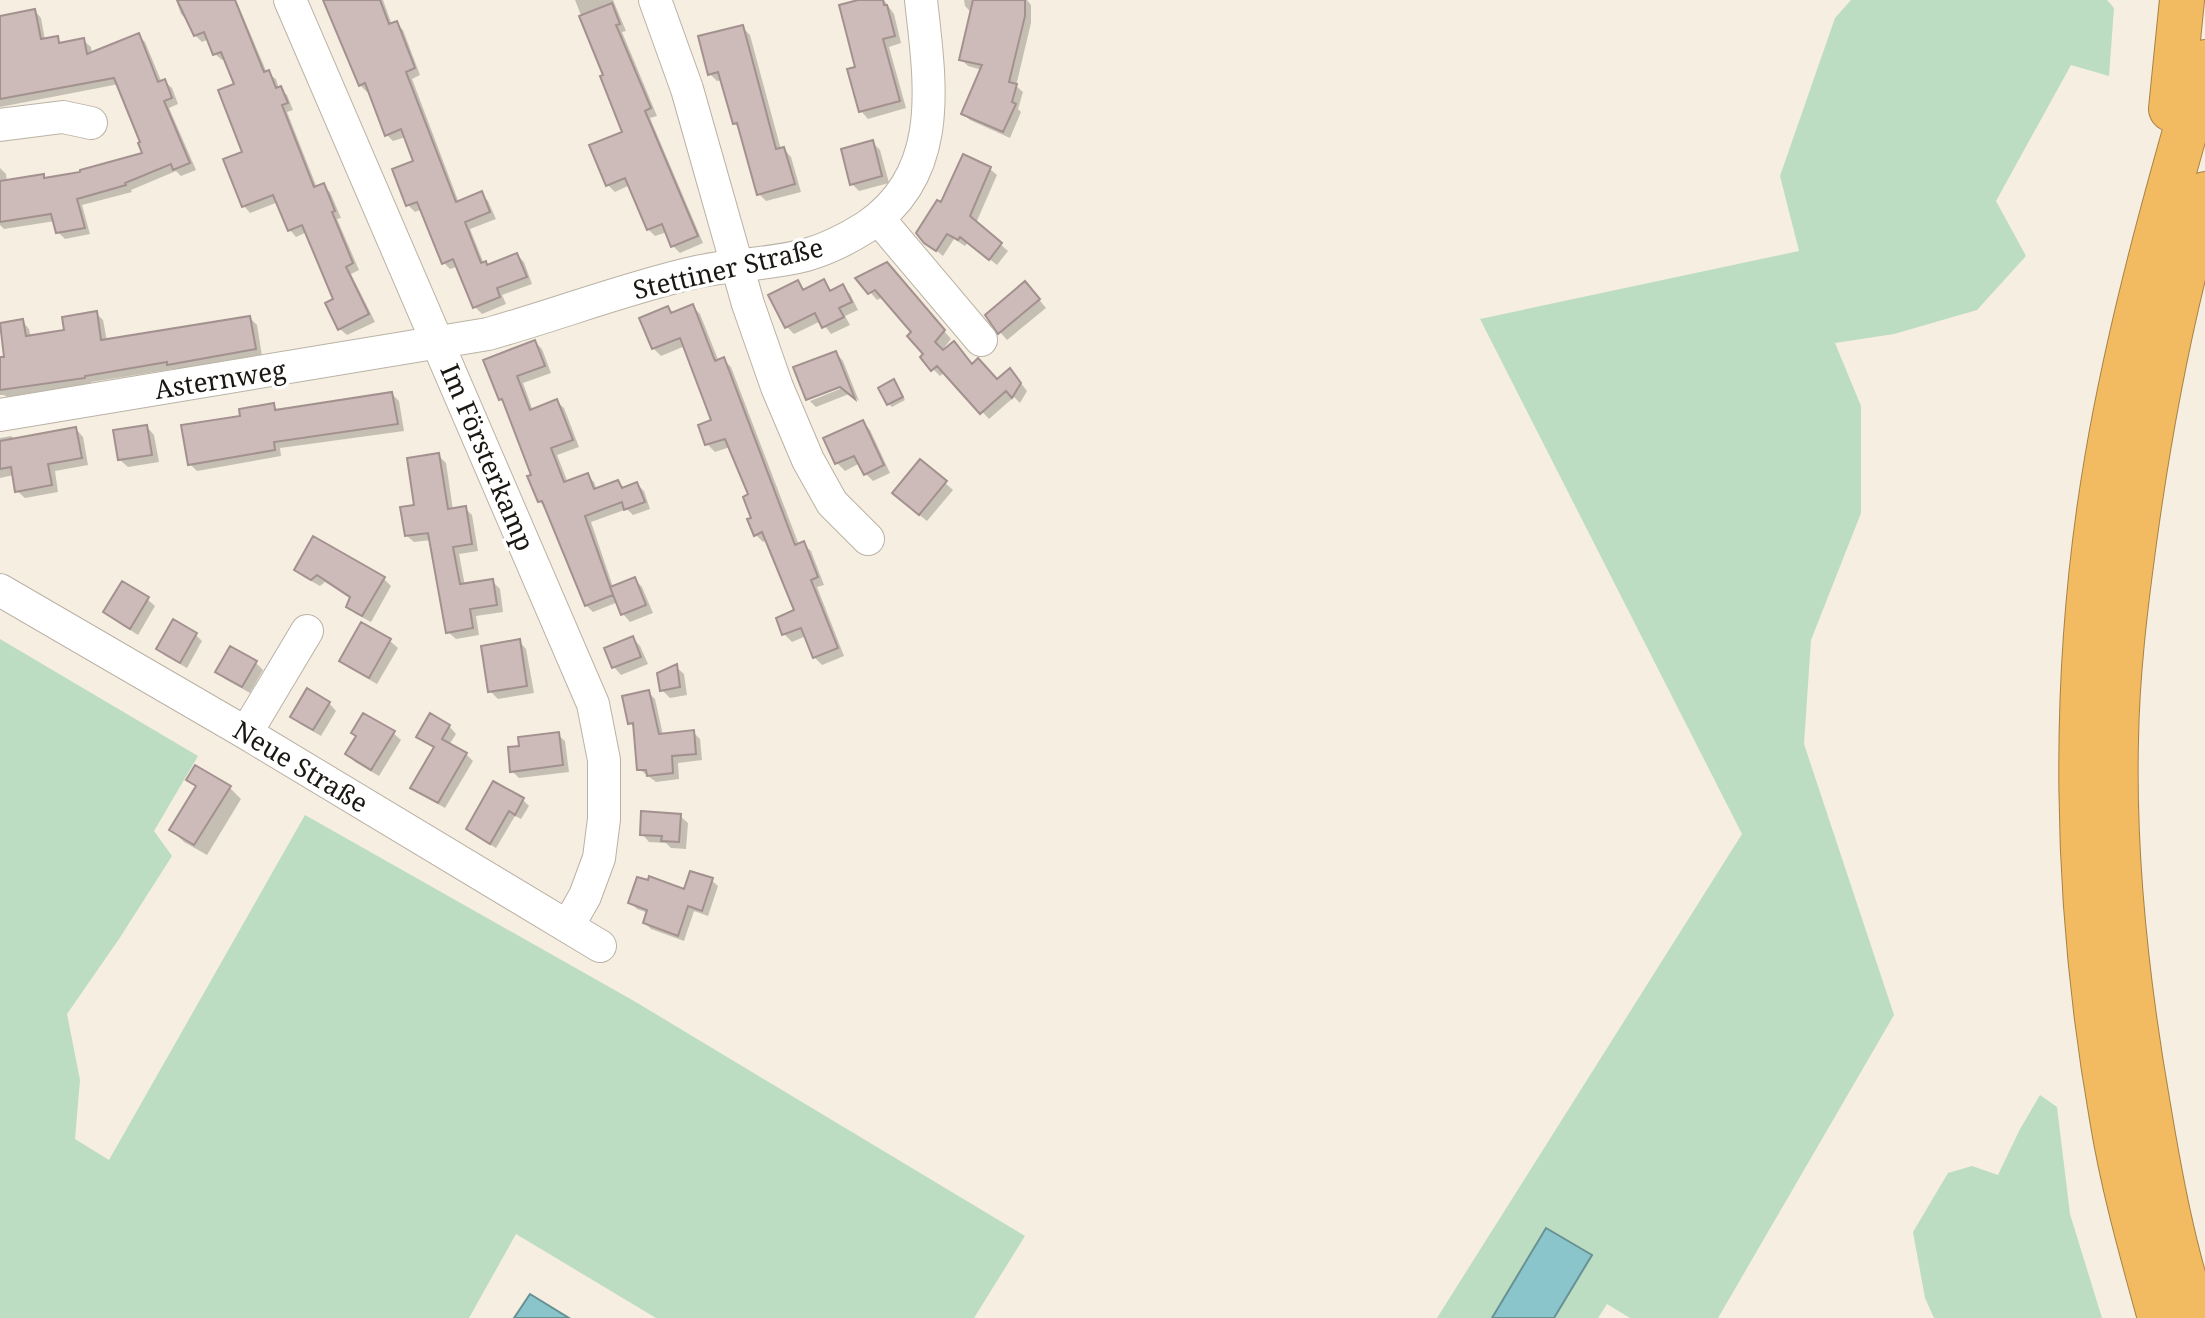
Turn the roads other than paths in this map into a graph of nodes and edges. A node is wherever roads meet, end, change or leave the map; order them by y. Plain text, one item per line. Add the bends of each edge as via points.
1 (290, 0) edge
2 (655, 0) edge
3 (921, 0) edge
4 (2182, 0) edge
5 (2205, 62) edge
6 (91, 123) dead end
7 (0, 125) edge
8 (2205, 194) edge
9 (878, 218) junction
10 (2160, 220) junction
11 (738, 265) junction
12 (981, 340) dead end
13 (439, 344) junction
14 (0, 415) edge
15 (868, 539) dead end
16 (0, 590) edge
17 (307, 631) dead end
18 (246, 733) junction
19 (568, 926) junction
20 (600, 946) dead end
21 (2160, 1318) edge
22 (2196, 1318) edge

1 - 13 street, Im Försterkamp
2 - 11 street
3 - 9 street, Stettiner Straße via 929,103 924,147 914,176
4 - 10 highway
5 - 10 highway
6 - 7 street via 63,117
8 - 22 highway via 2170,328 2144,465 2124,614 2116,739 2120,891 2135,1035 2164,1198
9 - 11 street, Stettiner Straße via 806,255
9 - 12 street
10 - 21 highway via 2107,461 2087,611 2082,828 2100,1046 2129,1201
11 - 13 street, Stettiner Straße via 694,272
11 - 15 street via 777,387 808,460 832,503
13 - 14 street, Asternweg
13 - 19 street, Im Försterkamp via 593,704 604,760 604,819 599,858
16 - 18 street, Neue Straße
17 - 18 street
18 - 19 street, Neue Straße
19 - 20 street, Neue Straße

